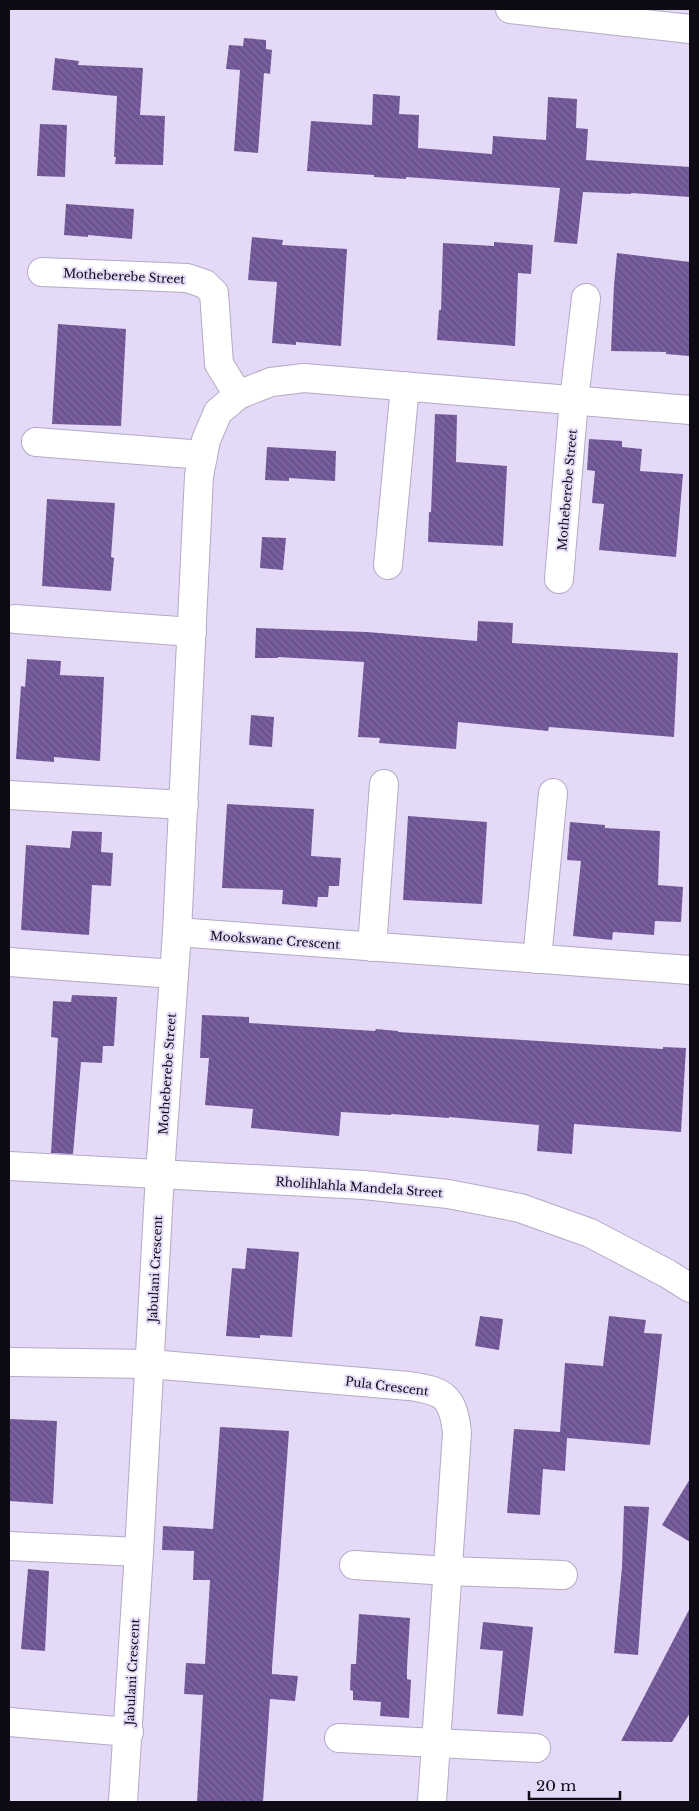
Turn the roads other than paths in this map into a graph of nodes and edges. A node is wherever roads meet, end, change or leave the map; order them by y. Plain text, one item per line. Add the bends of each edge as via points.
1 (510, 9) edge
2 (690, 29) edge
3 (42, 272) dead end
4 (586, 298) dead end
5 (405, 386) junction
6 (238, 395) junction
7 (574, 400) junction
8 (690, 410) edge
9 (36, 442) dead end
10 (203, 454) junction
11 (388, 565) dead end
12 (559, 580) dead end
13 (15, 619) dead end
14 (192, 632) junction
15 (384, 784) dead end
16 (553, 793) dead end
17 (9, 795) edge
18 (184, 805) junction
19 (177, 932) junction
20 (372, 947) junction
21 (537, 959) junction
22 (9, 962) edge
23 (690, 970) edge
24 (174, 974) junction
25 (9, 1166) edge
26 (160, 1174) junction
27 (690, 1288) edge
28 (9, 1362) edge
29 (150, 1364) junction
30 (9, 1546) edge
31 (139, 1552) junction
32 (354, 1565) dead end
33 (448, 1571) junction
34 (563, 1575) dead end
35 (9, 1722) edge
36 (129, 1732) junction
37 (339, 1738) dead end
38 (436, 1743) junction
39 (536, 1748) dead end
40 (123, 1802) edge
41 (432, 1802) edge

1 - 2 street
3 - 6 street, Motheberebe Street via 188,278 205,284 214,293 219,364
4 - 7 street, Motheberebe Street
5 - 6 street, Motheberebe Street via 304,378 271,382
5 - 7 street, Motheberebe Street
5 - 11 street
6 - 10 street, Motheberebe Street via 218,412
7 - 8 street, Motheberebe Street
7 - 12 street, Motheberebe Street
9 - 10 street
10 - 14 street, Motheberebe Street via 199,476
13 - 14 street
14 - 18 street, Motheberebe Street
15 - 20 street
16 - 21 street
17 - 18 street
18 - 19 street, Motheberebe Street
19 - 20 street, Mookswane Crescent
19 - 24 street, Motheberebe Street
20 - 21 street, Mookswane Crescent
21 - 23 street, Mookswane Crescent
22 - 24 street
24 - 26 street, Motheberebe Street
25 - 26 street, Rholihlahla Mandela Street
26 - 27 street, Rholihlahla Mandela Street via 364,1185 448,1194 520,1208 590,1233
26 - 29 street, Jabulani Crescent
28 - 29 street
29 - 31 street, Jabulani Crescent
29 - 33 street, Pula Crescent via 408,1386 431,1389 448,1399 455,1415 457,1433
30 - 31 street
31 - 36 street, Jabulani Crescent
32 - 33 street
33 - 34 street
33 - 38 street, Pula Crescent
35 - 36 street, Jabulani Crescent
36 - 40 street, Jabulani Crescent
37 - 38 street
38 - 39 street
38 - 41 street, Pula Crescent

